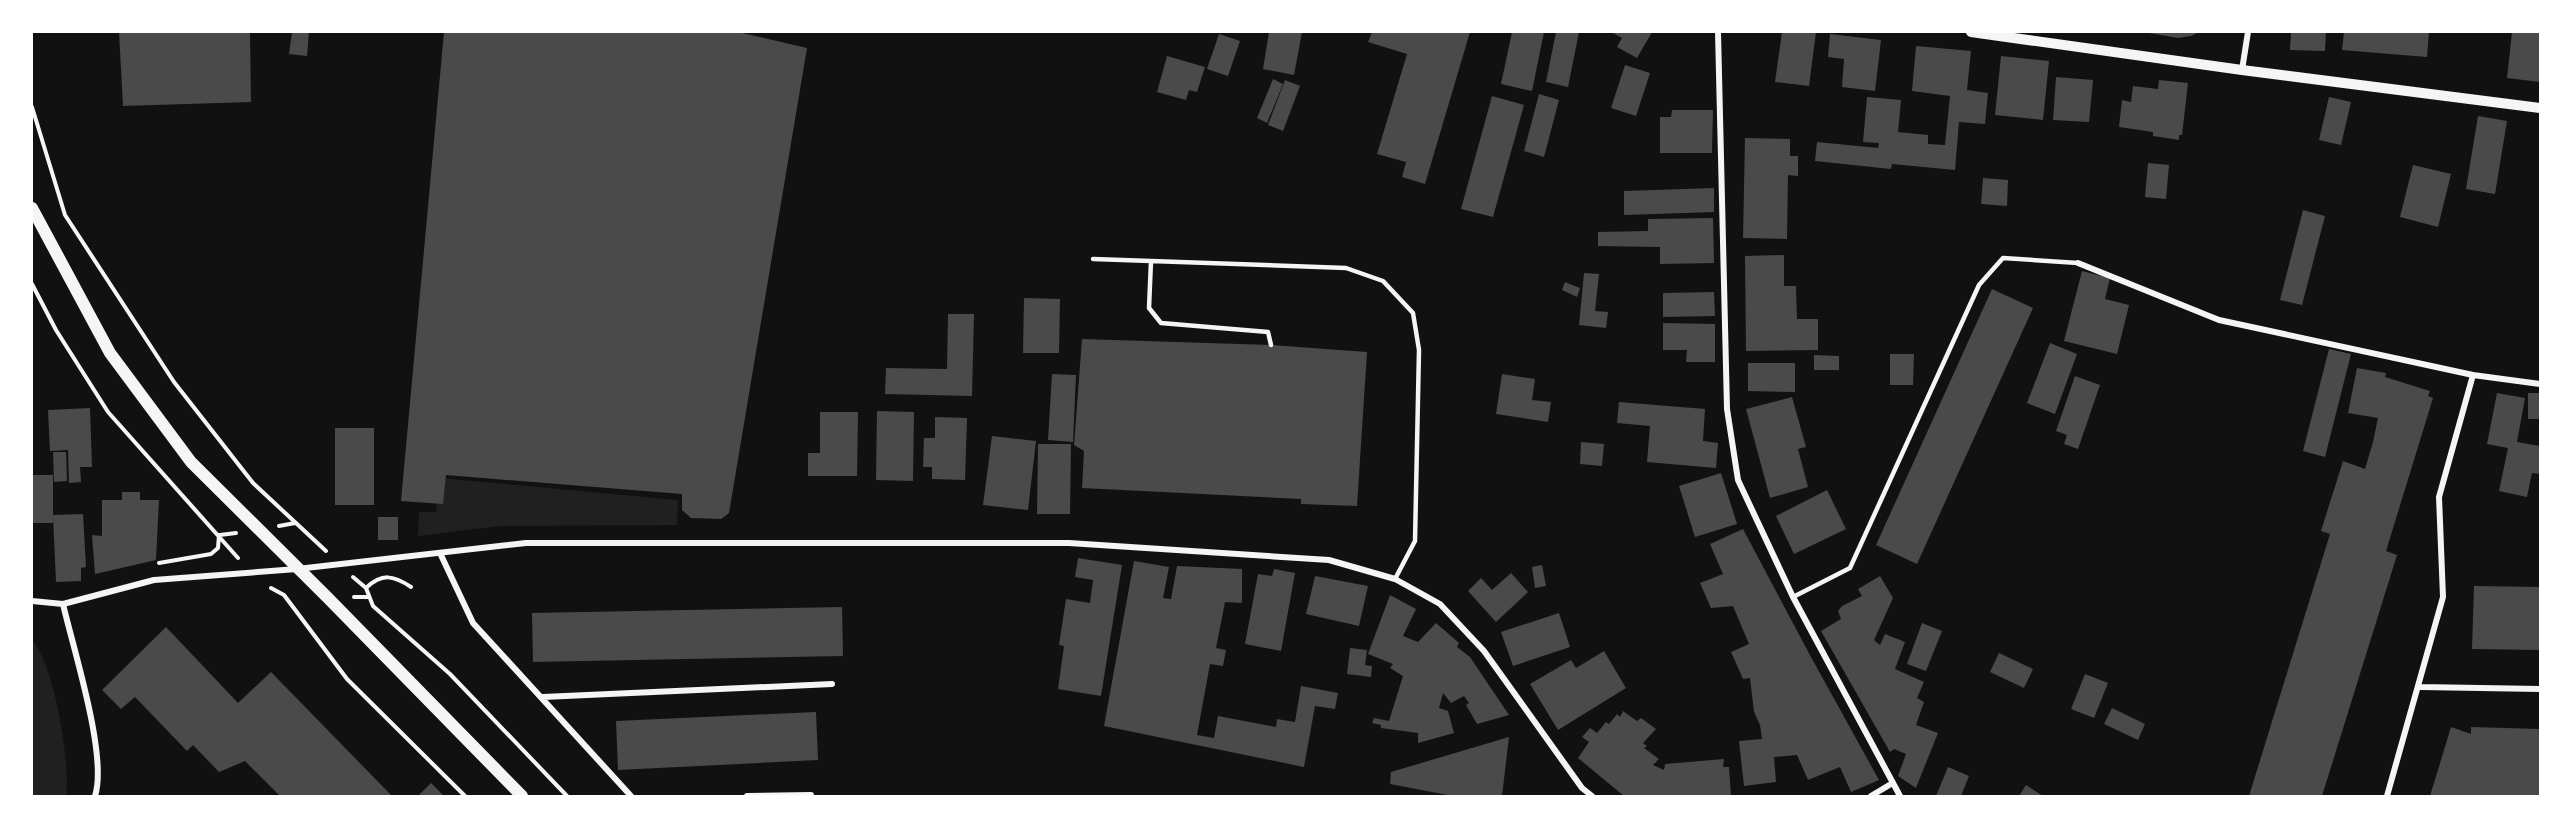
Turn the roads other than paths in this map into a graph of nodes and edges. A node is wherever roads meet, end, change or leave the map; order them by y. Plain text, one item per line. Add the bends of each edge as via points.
1 (1718, 32) edge
2 (1971, 32) edge
3 (2248, 32) edge
4 (2242, 70) junction
5 (2541, 108) edge
6 (32, 208) edge
7 (1094, 259) dead end
8 (1151, 261) junction
9 (2078, 264) joint
10 (1271, 345) dead end
11 (2474, 375) junction
12 (2541, 384) edge
13 (440, 553) junction
14 (297, 569) junction
15 (1395, 579) junction
16 (1793, 597) junction
17 (32, 601) edge
18 (63, 604) junction
19 (832, 684) dead end
20 (2420, 687) junction
21 (2541, 689) edge
22 (543, 697) junction
23 (1892, 784) junction
24 (811, 795) dead end
25 (95, 796) edge
26 (522, 796) edge
27 (631, 796) edge
28 (747, 796) edge
29 (1592, 796) edge
30 (1870, 796) edge
31 (1900, 796) edge
32 (2387, 796) edge

1 - 16 street via 1727,409 1738,480
2 - 4 street
3 - 4 street
4 - 5 street
6 - 14 main road via 110,353 191,462
7 - 8 lane
8 - 10 lane via 1149,308 1161,323 1268,332
8 - 15 lane via 1346,267 1383,281 1413,313 1419,350 1415,541
9 - 11 street via 2219,320
9 - 16 lane via 2003,258 1980,285 1850,568
11 - 12 street
11 - 20 street via 2439,497 2443,597
13 - 14 street
13 - 15 street via 526,543 1069,543 1329,560
13 - 22 street via 473,623
14 - 18 street via 154,580
14 - 26 main road
15 - 29 street via 1440,604 1484,651 1582,788
16 - 23 street
17 - 18 street
18 - 25 street via 98,760
19 - 22 street
20 - 21 street
20 - 32 street
22 - 27 street
23 - 30 street
23 - 31 street
24 - 28 street

